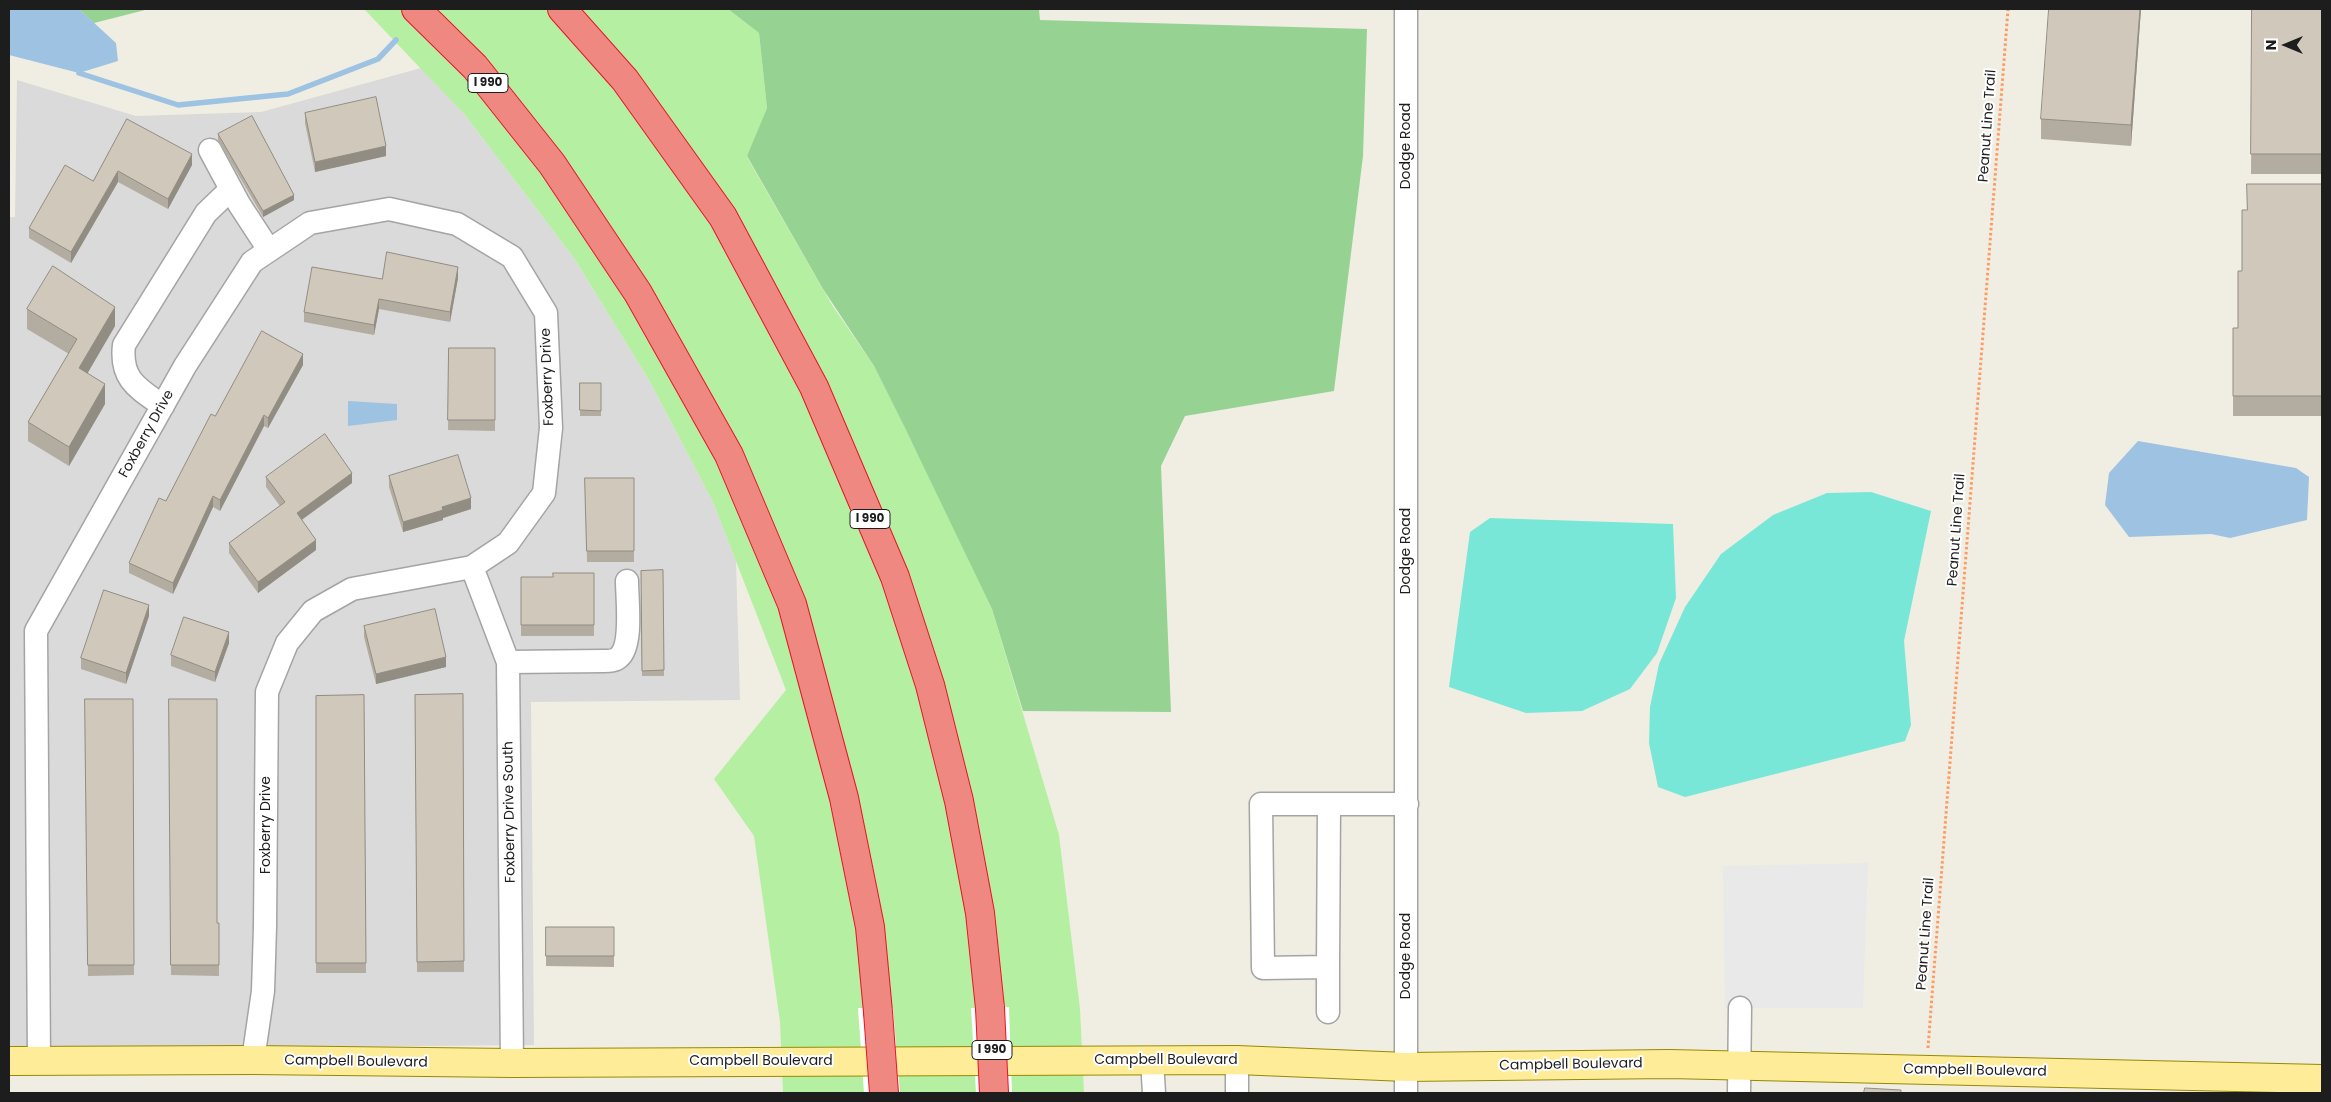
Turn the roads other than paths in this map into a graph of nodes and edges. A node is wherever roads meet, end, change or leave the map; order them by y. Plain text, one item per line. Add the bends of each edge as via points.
1 (416, 9) edge
2 (562, 9) edge
3 (1406, 9) edge
4 (210, 150) dead end
5 (231, 189) junction
6 (269, 250) junction
7 (162, 406) junction
8 (472, 567) junction
9 (627, 581) dead end
10 (508, 662) junction
11 (1329, 804) junction
12 (1407, 804) junction
13 (1328, 968) junction
14 (1740, 1008) dead end
15 (1328, 1012) dead end
16 (252, 1060) junction
17 (1152, 1060) junction
18 (1237, 1060) junction
19 (39, 1061) junction
20 (9, 1062) edge
21 (512, 1063) junction
22 (1406, 1066) junction
23 (1739, 1066) junction
24 (2322, 1079) edge
25 (884, 1093) edge
26 (994, 1093) edge
27 (1154, 1093) edge
28 (1237, 1093) edge
29 (1406, 1093) edge
30 (1739, 1093) edge

1 - 25 highway, I 990, bridge via 475,67 552,164 638,293 729,455 792,604 844,798 870,927
2 - 26 highway, I 990, bridge via 625,80 723,216 814,386 895,577 930,685 966,838 980,913 990,1008
3 - 12 street, Dodge Road
4 - 5 street
5 - 6 street
5 - 7 street via 206,212 124,345 122,362 127,374 141,391
6 - 7 street, Foxberry Drive via 252,262
6 - 8 street, Foxberry Drive via 310,223 389,209 457,224 512,257 546,313 551,428 544,493 508,543
7 - 19 street, Foxberry Drive via 36,631
8 - 10 street, Foxberry Drive South
8 - 16 street, Foxberry Drive via 352,589 313,611 287,643 267,692 263,991
9 - 10 street via 628,642 617,659 604,662
10 - 21 street, Foxberry Drive South
11 - 12 street
11 - 13 street
11 - 13 street via 1261,804 1262,968
12 - 22 street, Dodge Road
13 - 15 street
14 - 23 street
16 - 19 main road, Campbell Boulevard
16 - 21 main road, Campbell Boulevard
17 - 18 main road, Campbell Boulevard
17 - 21 main road, Campbell Boulevard
17 - 27 street
18 - 22 main road, Campbell Boulevard
18 - 28 street
19 - 20 main road, Campbell Boulevard
22 - 23 main road, Campbell Boulevard
22 - 29 street, Dodge Road
23 - 24 main road, Campbell Boulevard
23 - 30 street

